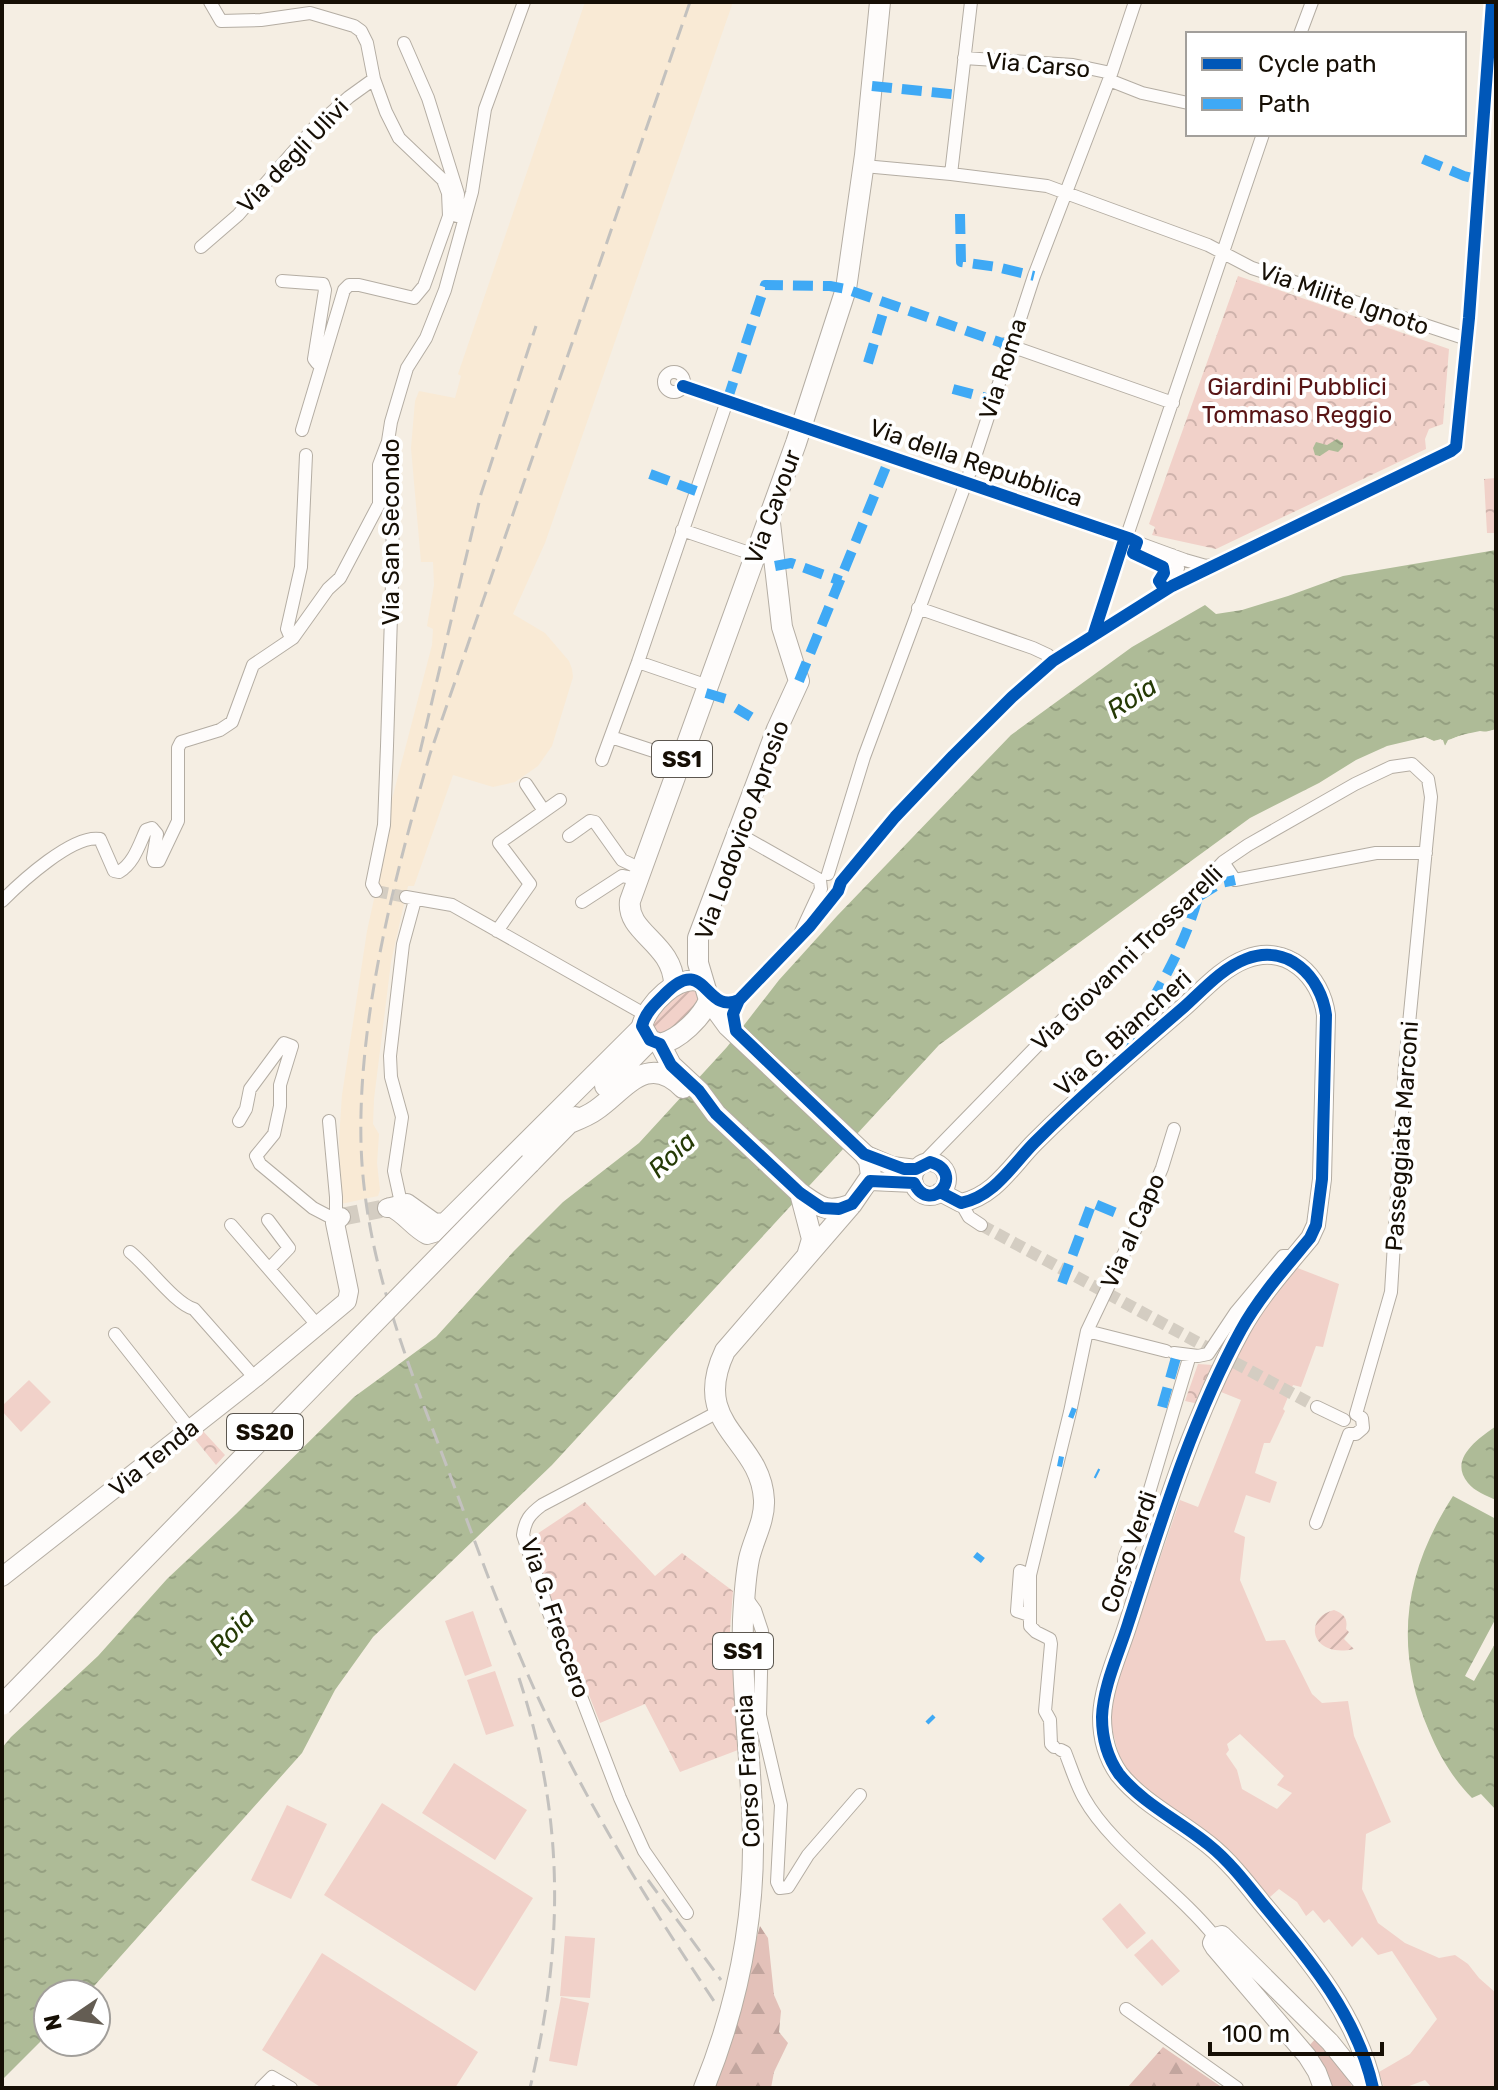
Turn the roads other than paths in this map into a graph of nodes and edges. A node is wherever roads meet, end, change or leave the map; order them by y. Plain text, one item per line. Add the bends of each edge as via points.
1 (210, 2) edge
2 (524, 2) edge
3 (880, 2) edge
4 (971, 2) edge
5 (1135, 2) edge
6 (1312, 2) edge
7 (1492, 2) edge
8 (1301, 32) edge
9 (404, 43) dead end
10 (964, 58) junction
11 (1110, 76) junction
12 (374, 79) junction
13 (1186, 103) edge
14 (1262, 136) edge
15 (864, 166) junction
16 (951, 174) junction
17 (1066, 193) junction
18 (457, 217) junction
19 (201, 247) dead end
20 (1223, 253) junction
21 (282, 281) dead end
22 (1467, 339) junction
23 (1008, 345) junction
24 (322, 360) junction
25 (683, 386) dead end
26 (727, 401) junction
27 (1173, 403) junction
28 (801, 426) junction
29 (302, 430) dead end
30 (388, 441) junction
31 (306, 455) dead end
32 (965, 482) junction
33 (769, 516) junction
34 (682, 530) junction
35 (1125, 537) junction
36 (756, 554) junction
37 (1172, 555) junction
38 (775, 563) junction
39 (1219, 564) junction
40 (1172, 586) junction
41 (918, 608) junction
42 (1094, 633) junction
43 (293, 638) junction
44 (1053, 661) junction
45 (638, 662) junction
46 (708, 686) junction
47 (611, 737) junction
48 (602, 760) dead end
49 (681, 760) junction
50 (526, 784) dead end
51 (560, 800) dead end
52 (544, 811) junction
53 (737, 833) junction
54 (569, 836) dead end
55 (1426, 853) junction
56 (1223, 862) junction
57 (639, 874) junction
58 (823, 881) junction
59 (838, 888) junction
60 (376, 891) dead end
61 (2, 901) edge
62 (582, 902) dead end
63 (497, 931) junction
64 (800, 935) junction
65 (698, 938) junction
66 (664, 953) junction
67 (1305, 971) joint
68 (674, 984) junction
69 (706, 991) junction
70 (739, 1000) junction
71 (731, 1024) junction
72 (652, 1036) junction
73 (716, 1114) junction
74 (239, 1121) dead end
75 (329, 1121) dead end
76 (567, 1124) junction
77 (1174, 1129) dead end
78 (859, 1149) junction
79 (917, 1172) junction
80 (870, 1181) junction
81 (940, 1192) junction
82 (961, 1203) junction
83 (852, 1204) junction
84 (391, 1207) joint
85 (815, 1213) junction
86 (338, 1219) junction
87 (268, 1220) dead end
88 (231, 1225) dead end
89 (981, 1225) tunnel mouth
90 (130, 1252) dead end
91 (807, 1256) junction
92 (1295, 1256) junction
93 (270, 1268) junction
94 (318, 1326) junction
95 (1087, 1331) junction
96 (115, 1334) dead end
97 (1190, 1355) junction
98 (255, 1378) junction
99 (1317, 1407) tunnel mouth
100 (718, 1412) junction
101 (1350, 1417) junction
102 (190, 1429) junction
103 (1349, 1434) junction
104 (1316, 1523) dead end
105 (2, 1577) edge
106 (1142, 1580) junction
107 (745, 1596) junction
108 (2, 1705) edge
109 (860, 1795) dead end
110 (687, 1913) dead end
111 (1215, 1937) junction
112 (1126, 2009) dead end
113 (261, 2088) edge
114 (291, 2088) edge
115 (704, 2088) edge
116 (1237, 2088) edge
117 (1323, 2088) edge
118 (1370, 2088) edge

1 - 12 street via 221,21 310,13 354,26 367,43
2 - 18 street, Via San Secondo via 485,109 475,174
3 - 15 main road, Via Cavour / SS1
4 - 10 street
5 - 11 street, Via Roma
6 - 8 street
7 - 22 street
9 - 18 street via 428,98 458,194
10 - 11 street, Via Carso via 1073,65
10 - 16 street
11 - 13 street, Via Carso via 1142,93
11 - 17 street, Via Roma
12 - 18 street, Via degli Ulivi via 399,138 443,180
12 - 19 street, Via degli Ulivi via 314,128 238,215
14 - 20 street
15 - 16 street, Via Milite Ignoto
15 - 28 main road, Via Cavour / SS1 via 846,289
16 - 17 street, Via Milite Ignoto
17 - 20 street, Via Milite Ignoto
17 - 23 street, Via Roma
18 - 24 street via 414,298 349,285 344,290
18 - 30 street, Via San Secondo via 437,312 407,368
20 - 22 street, Via Milite Ignoto via 1252,268
20 - 27 street
21 - 24 street via 323,284 314,359
22 - 39 street via 1458,441 1451,451
23 - 27 street
23 - 32 street, Via Roma
24 - 29 street
25 - 26 street, Via della Repubblica
26 - 28 street, Via della Repubblica
26 - 34 street
27 - 35 street
28 - 32 street, Via della Repubblica
28 - 33 main road, Via Cavour / SS1
30 - 43 street via 379,465 379,504 340,578
30 - 60 street, Via San Secondo via 393,551 384,825 372,884
31 - 43 street via 301,567 287,629
32 - 35 street, Via della Repubblica
32 - 41 street, Via Roma
33 - 36 main road, Via Cavour / SS1
33 - 38 main road
34 - 36 street
34 - 45 street
35 - 37 street, Via della Repubblica
35 - 42 street
36 - 38 street
36 - 46 main road, Via Cavour / SS1
37 - 39 street, Via della Repubblica via 1206,566
37 - 40 street via 1178,568
38 - 53 main road, Via Lodovico Aprosio via 782,627 799,681
39 - 40 street
40 - 42 street
41 - 44 street via 1028,645
41 - 58 street, Via Roma
42 - 44 street
43 - 61 street via 253,665 232,722 181,742 178,821 159,861 153,859 154,829 146,830 119,872 100,839 90,837 51,859
44 - 59 street via 895,817
45 - 46 street
45 - 47 street
46 - 49 main road, Via Cavour / SS1
47 - 48 street
47 - 49 street
49 - 57 main road, Via Cavour / SS1
50 - 52 street
51 - 52 street
52 - 63 street via 499,843 530,884
53 - 58 street
53 - 65 main road, Via Lodovico Aprosio
54 - 57 street via 595,822
55 - 56 street via 1376,853 1235,880
55 - 56 street, Via Giovanni Trossarelli via 1428,779 1405,763 1355,784
55 - 101 street, Passeggiata Marconi via 1405,1065 1391,1292
56 - 79 street, Via Giovanni Trossarelli
57 - 62 street via 622,876
57 - 66 main road, Via Cavour / SS1 via 630,901 631,919
58 - 59 street via 837,876
58 - 59 street via 825,894
58 - 64 street, Via Roma
59 - 64 street
63 - 72 street
63 - 84 street via 454,901 410,899 390,1056 402,1117
64 - 70 street
65 - 66 main road via 678,955
65 - 69 main road, Via Lodovico Aprosio
66 - 68 main road, Via Cavour / SS1
67 - 82 main road, Via G. Biancheri via 1296,962 1266,954 1236,964 1102,1078 989,1192
67 - 92 main road, Corso Verdi via 1324,998 1326,1015 1322,1179 1316,1225
68 - 69 main road via 687,979
68 - 72 main road
69 - 70 street via 722,1001
69 - 71 main road
69 - 72 main road via 706,1008 685,1029 667,1043
70 - 71 street
71 - 78 main road
72 - 73 main road
72 - 76 main road, SS20
72 - 84 main road via 434,1233 427,1235
73 - 76 main road via 678,1083 645,1074 594,1112
73 - 85 main road
74 - 86 street via 250,1089 284,1043 292,1046 274,1134 256,1156 313,1208
75 - 86 street
76 - 108 main road, SS20, bridge
77 - 95 street, Via al Capo via 1162,1168
78 - 79 main road
78 - 80 main road via 871,1170
79 - 80 main road
79 - 81 main road via 924,1195
79 - 81 main road via 930,1162 943,1169 946,1182
80 - 83 main road, SS1
81 - 82 main road
82 - 89 street
83 - 85 main road
83 - 91 main road, SS1
85 - 91 main road
86 - 94 main road, Via Tenda via 349,1298
87 - 93 street via 289,1248
88 - 93 street
90 - 98 street via 184,1307 194,1309
91 - 100 main road, Corso Francia / SS1 via 725,1351 716,1369
92 - 97 street via 1283,1256 1275,1265 1208,1354
92 - 106 main road, Corso Verdi via 1251,1313 1224,1363
93 - 94 street
94 - 98 main road, Via Tenda
95 - 97 street
95 - 111 street, Via al Capo via 1030,1575 1030,1626 1050,1639 1045,1711 1051,1744 1060,1750 1101,1822
96 - 102 street
97 - 106 street via 1137,1533 1123,1555 1124,1565
98 - 102 main road, Via Tenda
99 - 101 street
100 - 107 main road, Corso Francia / SS1 via 755,1469 764,1502
100 - 110 street, Via G. Freccero via 542,1505 524,1523 523,1535 620,1798 644,1851
101 - 103 street via 1343,1427
101 - 103 street via 1362,1418 1363,1428
102 - 105 main road, Via Tenda
103 - 104 street
106 - 118 main road, Corso Verdi via 1104,1706 1107,1753 1128,1783 1219,1854 1325,1979 1369,2073
107 - 109 street via 762,1631 760,1715 781,1805 780,1888 788,1887
107 - 115 main road, Corso Francia / SS1 via 743,1672 753,1841 747,1931 720,2048
111 - 117 main road via 1215,1948 1307,2056
111 - 118 main road via 1222,1935
112 - 116 street
113 - 114 street via 272,2077

